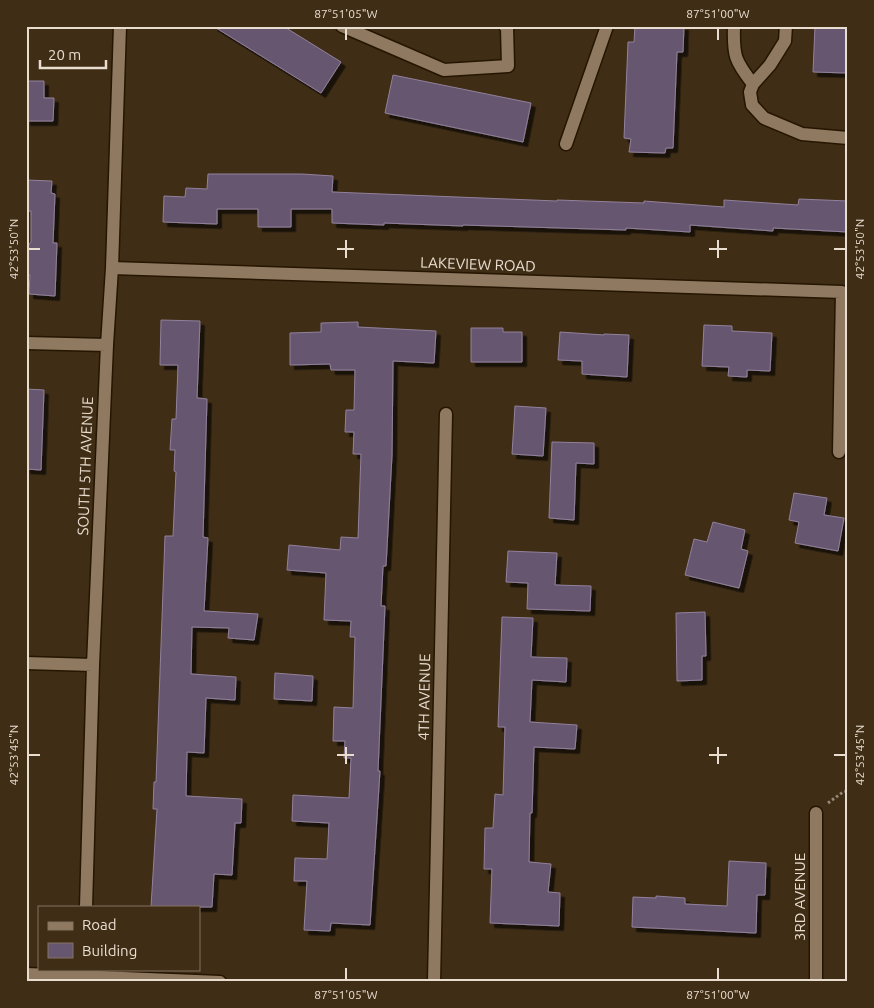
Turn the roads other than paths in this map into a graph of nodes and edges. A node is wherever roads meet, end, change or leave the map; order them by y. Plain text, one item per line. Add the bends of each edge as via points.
1 (120, 26) edge
2 (342, 26) edge
3 (505, 26) edge
4 (607, 26) edge
5 (734, 26) edge
6 (786, 26) edge
7 (753, 84) junction
8 (848, 138) edge
9 (566, 144) dead end
10 (112, 268) junction
11 (26, 343) edge
12 (107, 345) junction
13 (446, 414) dead end
14 (840, 452) dead end
15 (26, 663) edge
16 (93, 665) junction
17 (816, 813) road end
18 (86, 906) edge
19 (26, 974) edge
20 (84, 976) edge
21 (220, 982) edge
22 (434, 982) edge
23 (816, 982) edge

1 - 10 street, SOUTH 5TH AVENUE
2 - 3 street via 444,70 508,66
4 - 9 street
5 - 7 street via 733,50 741,69
6 - 7 street via 785,41
7 - 8 street via 750,92 752,105 764,118 802,134
10 - 12 street, SOUTH 5TH AVENUE
10 - 14 street, LAKEVIEW ROAD via 842,292
11 - 12 street
12 - 16 street, SOUTH 5TH AVENUE
13 - 22 street, 4TH AVENUE
15 - 16 street
16 - 18 street, SOUTH 5TH AVENUE
17 - 23 street, 3RD AVENUE
19 - 20 street
20 - 21 street

